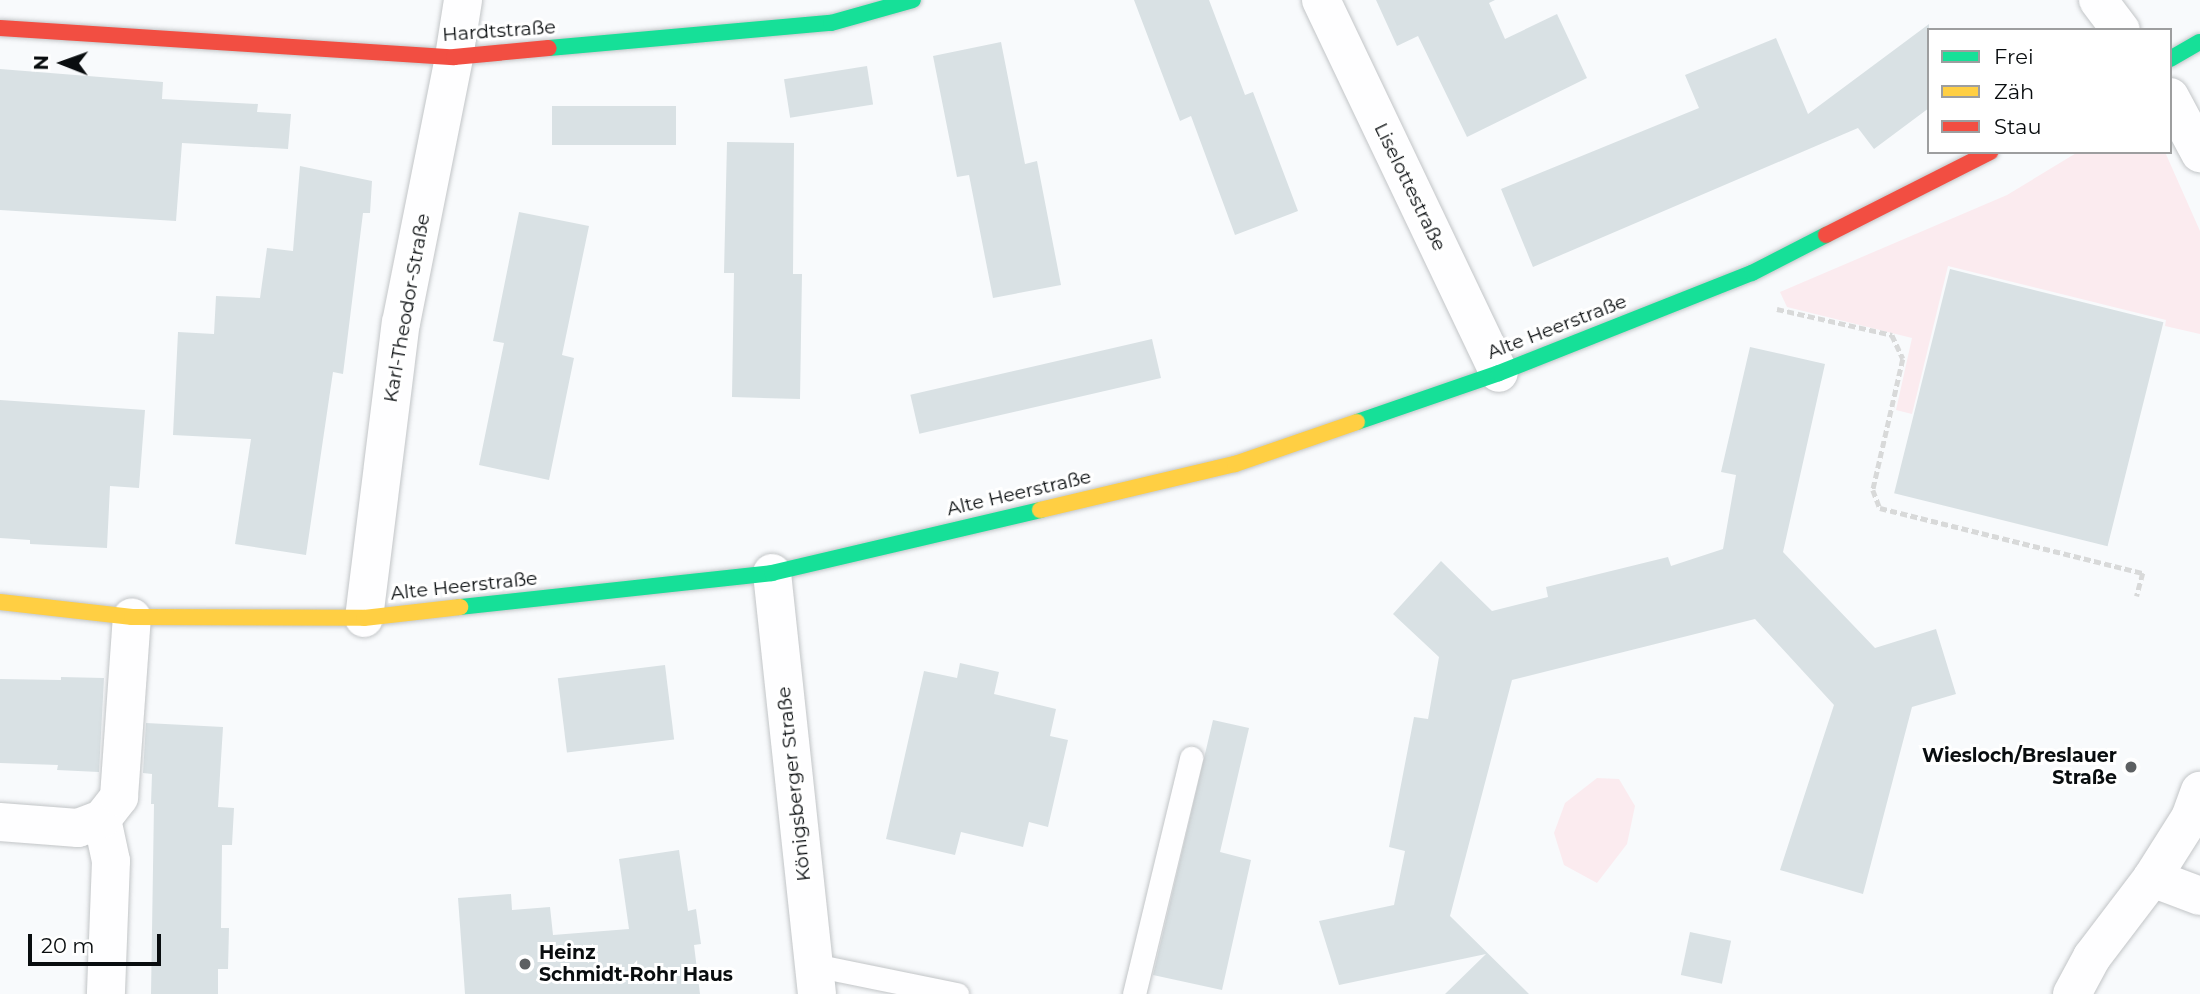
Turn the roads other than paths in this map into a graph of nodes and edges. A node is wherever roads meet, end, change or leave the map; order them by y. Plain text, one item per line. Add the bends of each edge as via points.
1 (463, 0) edge
2 (913, 0) edge
3 (1321, 0) edge
4 (2098, 0) edge
5 (0, 28) edge
6 (2119, 28) edge
7 (2200, 42) edge
8 (454, 57) junction
9 (2172, 58) edge
10 (2172, 101) edge
11 (2200, 153) edge
12 (1986, 154) edge
13 (1499, 373) junction
14 (772, 573) junction
15 (0, 602) edge
16 (132, 617) junction
17 (364, 618) junction
18 (1191, 758) dead end
19 (2200, 791) edge
20 (102, 819) junction
21 (0, 822) edge
22 (2152, 878) junction
23 (2200, 896) edge
24 (815, 980) edge
25 (106, 994) edge
26 (957, 994) edge
27 (1134, 994) edge
28 (2071, 994) edge

1 - 8 street, Karl-Theodor-Straße
2 - 8 street, Hardtstraße via 831,23
3 - 13 street, Liselottestraße
4 - 6 street
5 - 8 street, Hardtstraße
7 - 9 street
8 - 17 street, Karl-Theodor-Straße via 401,323
10 - 11 street
12 - 13 street, Alte Heerstraße via 1752,273
13 - 14 street, Alte Heerstraße via 1235,464
14 - 17 street, Alte Heerstraße
14 - 24 street, Königsberger Straße
15 - 16 street, Alte Heerstraße
16 - 17 street, Alte Heerstraße
16 - 20 street via 119,797
18 - 27 lane
19 - 22 street via 2190,818
20 - 21 street via 78,828
20 - 25 street via 111,861
22 - 23 street
22 - 28 street via 2092,957
24 - 26 lane

